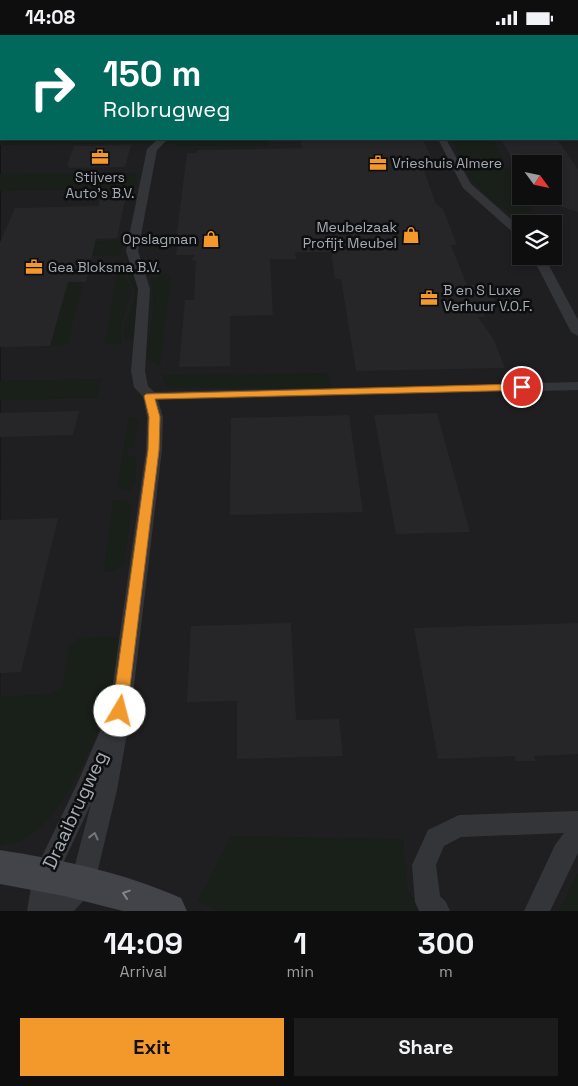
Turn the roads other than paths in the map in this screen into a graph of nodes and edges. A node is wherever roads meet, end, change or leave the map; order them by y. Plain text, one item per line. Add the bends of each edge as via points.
1 (162, 140) edge
2 (443, 140) edge
3 (512, 226) edge
4 (543, 265) edge
5 (578, 332) edge
6 (578, 386) edge
7 (150, 396) junction
8 (120, 711) junction
9 (578, 823) edge
10 (578, 833) edge
11 (0, 867) edge
12 (45, 875) junction
13 (83, 882) junction
14 (40, 911) edge
15 (57, 911) edge
16 (168, 911) edge
17 (436, 911) edge
18 (537, 911) edge

1 - 7 street, Draaibrugweg via 152,149 132,251 144,289 138,371 142,387
2 - 3 street via 467,186
4 - 5 street
6 - 7 street
7 - 8 street, Draaibrugweg via 155,417 154,450
8 - 12 street, Draaibrugweg via 88,787
13 -> 8 street, Draaibrugweg via 106,790
9 - 17 street via 459,826 436,838 424,865 428,902
10 - 18 street via 564,853
11 - 12 main road
12 - 13 main road
12 - 14 street, Draaibrugweg
13 - 15 street, Draaibrugweg
16 -> 13 main road via 124,893

